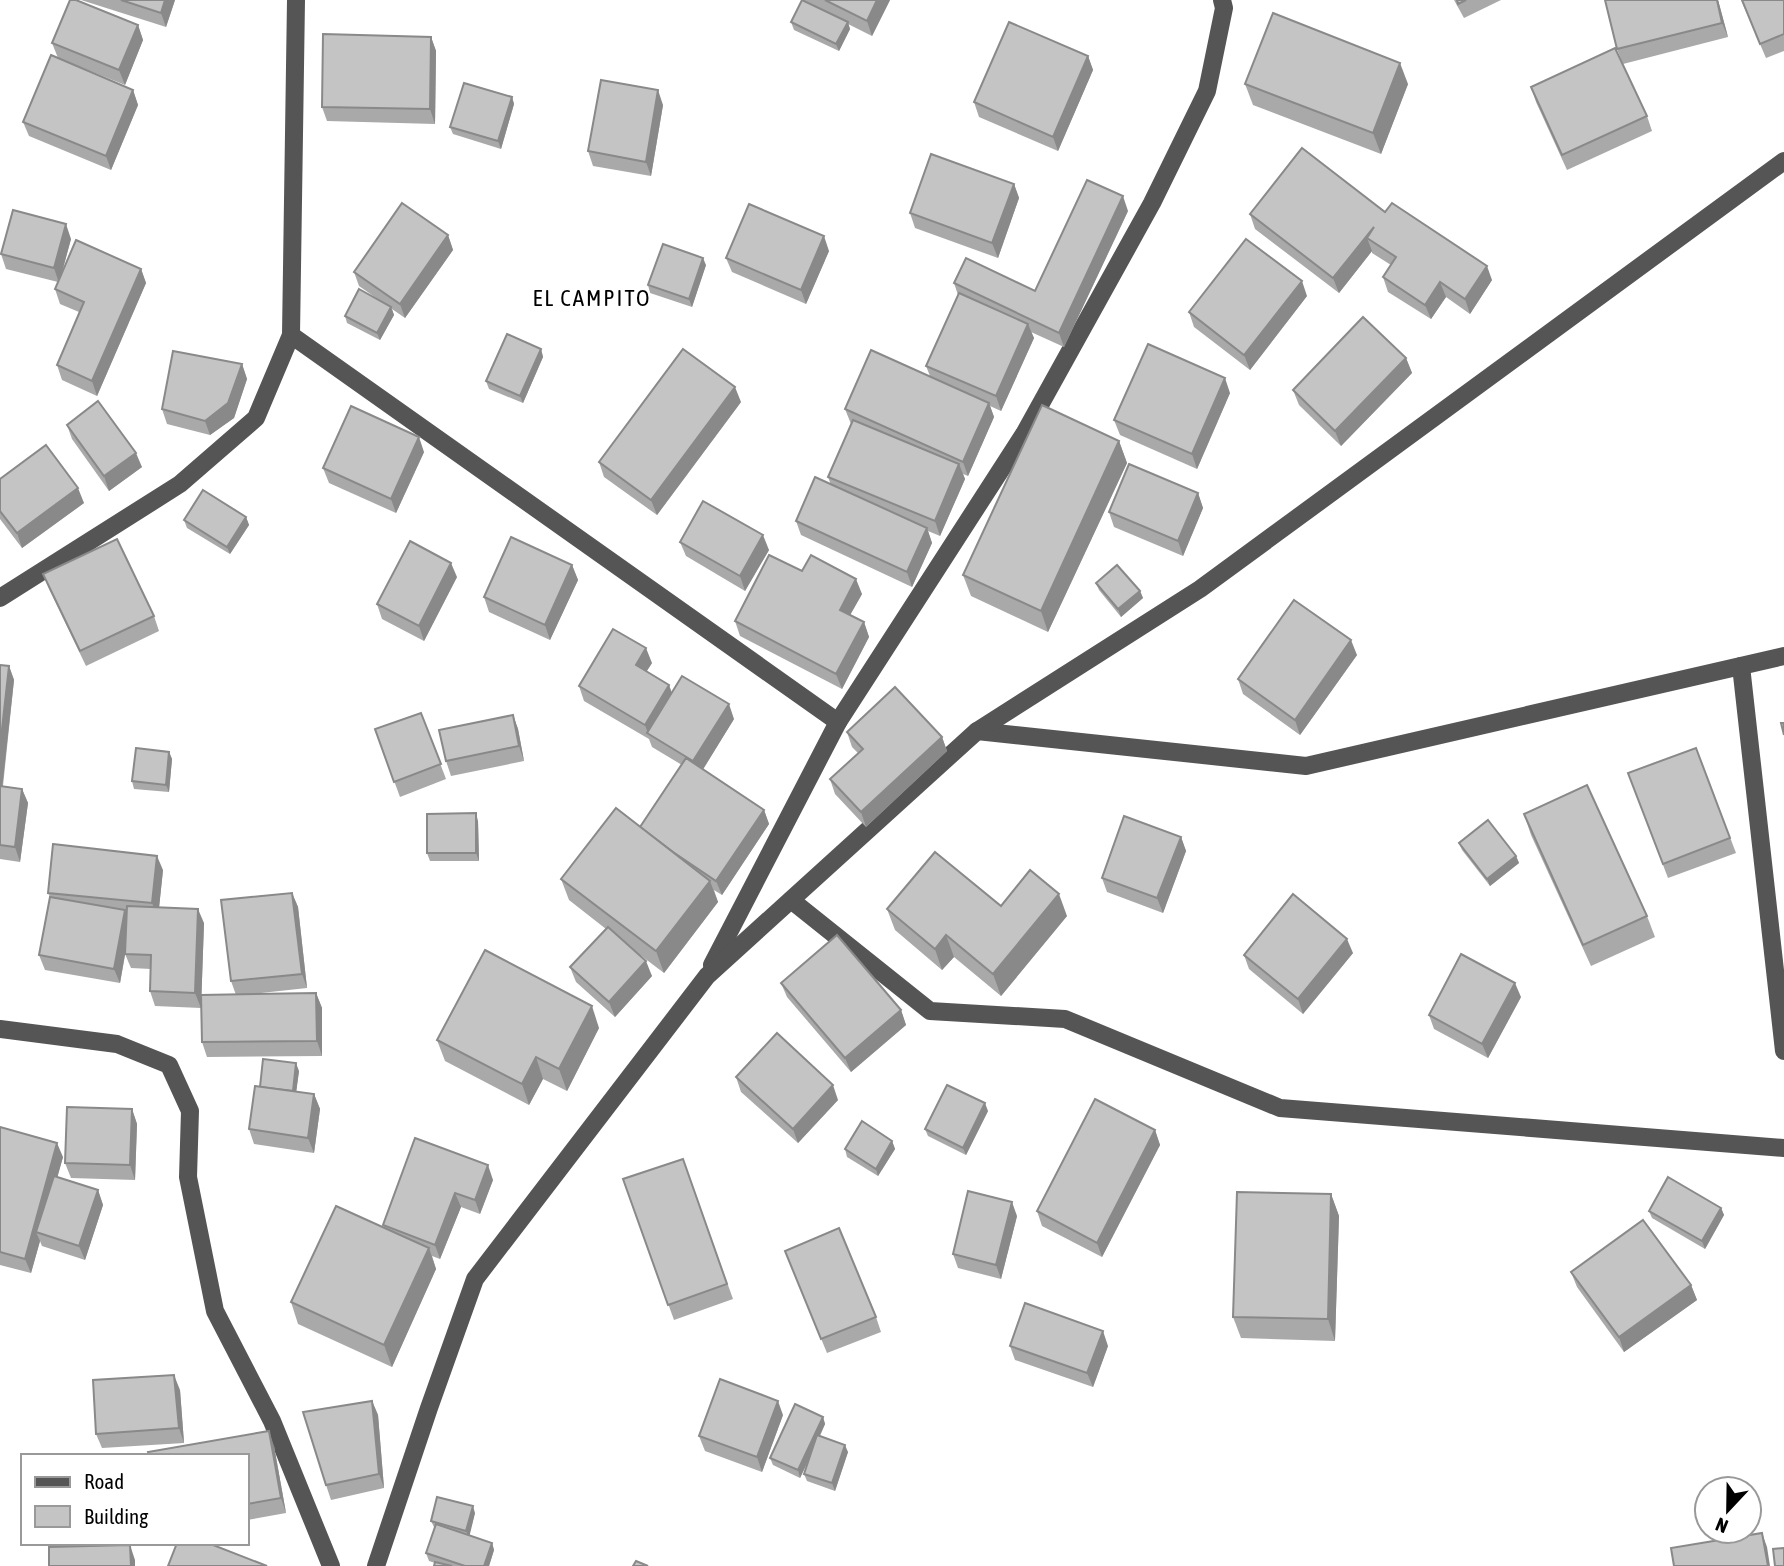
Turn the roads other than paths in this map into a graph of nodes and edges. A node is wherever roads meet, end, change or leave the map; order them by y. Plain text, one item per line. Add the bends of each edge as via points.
1 (296, 0) edge
2 (1222, 0) edge
3 (1784, 161) edge
4 (291, 335) junction
5 (0, 598) edge
6 (1784, 656) edge
7 (1741, 666) junction
8 (838, 722) junction
9 (977, 731) junction
10 (791, 900) junction
11 (707, 976) junction
12 (0, 1029) edge
13 (1784, 1051) edge
14 (1784, 1148) edge
15 (331, 1566) edge
16 (376, 1566) edge

1 - 4 street
2 - 8 street via 1208,91 1152,203 1024,434
3 - 9 street via 1200,589
4 - 5 street via 256,418 180,484
4 - 8 street
6 - 7 street
7 - 9 street via 1306,766
7 - 13 street
8 - 11 street
9 - 10 street
10 - 11 street
10 - 14 street via 930,1011 1065,1019 1280,1108
11 - 16 street via 475,1279
12 - 15 street via 117,1044 170,1065 190,1111 188,1177 215,1311 272,1421

